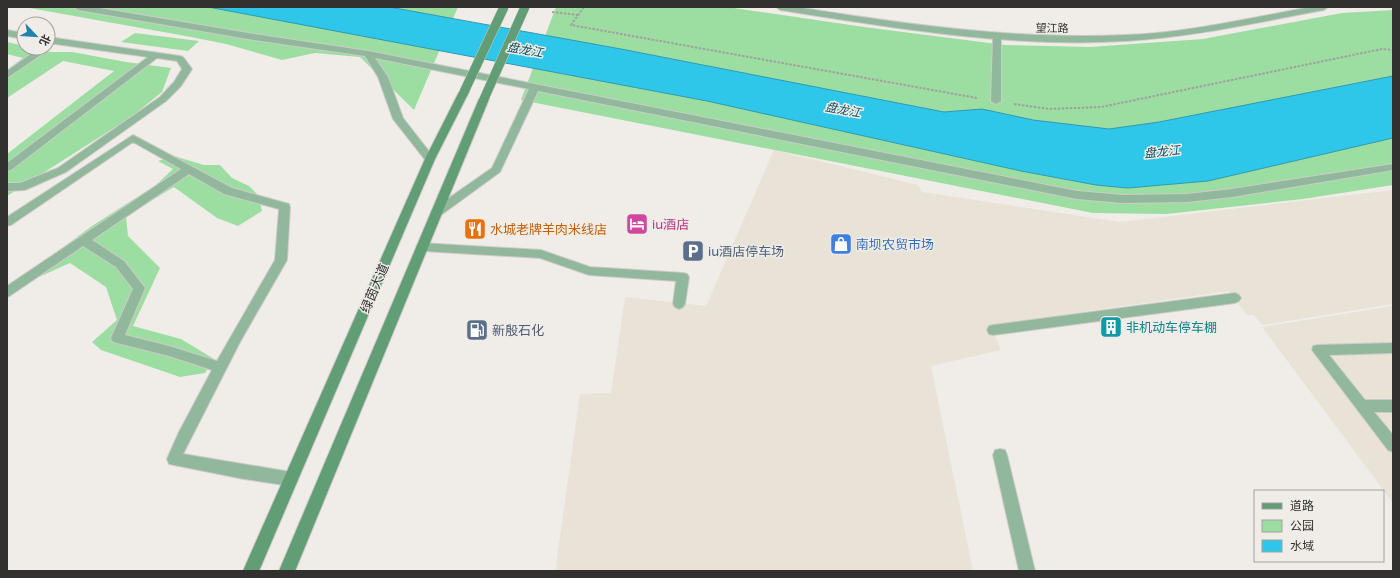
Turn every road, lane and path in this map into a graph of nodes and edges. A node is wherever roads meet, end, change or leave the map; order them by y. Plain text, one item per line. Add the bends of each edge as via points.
1 (78, 7) edge
2 (504, 7) edge
3 (525, 7) edge
4 (584, 7) edge
5 (780, 7) edge
6 (1324, 7) edge
7 (552, 12) dead end
8 (578, 15) junction
9 (997, 37) junction
10 (56, 44) edge
11 (1393, 50) edge
12 (368, 54) junction
13 (156, 55) junction
14 (34, 56) edge
15 (7, 75) edge
16 (535, 87) junction
17 (996, 101) junction
18 (430, 160) junction
19 (1393, 167) edge
20 (7, 168) edge
21 (189, 169) junction
22 (7, 187) edge
23 (436, 212) junction
24 (7, 222) edge
25 (84, 241) junction
26 (422, 247) junction
27 (7, 292) edge
28 (1235, 298) dead end
29 (679, 304) dead end
30 (993, 330) dead end
31 (1393, 348) edge
32 (221, 367) junction
33 (1361, 406) junction
34 (1393, 406) edge
35 (1393, 446) edge
36 (1000, 455) dead end
37 (291, 479) junction
38 (251, 571) edge
39 (287, 571) edge
40 (1027, 571) edge

1 - 12 street
2 - 18 main road, 绿茵大道, bridge
3 - 23 main road, bridge
4 - 8 path
5 - 9 street, 望江路
6 - 9 street, 望江路 via 1203,30 1127,38 1055,40
7 - 8 path
8 - 17 path via 571,25
9 - 17 street
10 - 13 street
11 - 17 path via 1382,50 1101,107 1049,109
12 - 16 street
12 - 18 street via 383,77 398,119
13 - 20 street
13 - 22 street via 180,59 187,69 178,84 163,99 62,170 21,187
14 - 15 street
16 - 19 street via 984,177 1078,194 1123,199 1187,198 1232,193
16 - 23 street via 496,170
18 - 37 main road, 绿茵大道
21 - 24 street via 133,138
21 - 25 street
21 - 32 street via 228,191 285,207 281,260
23 - 26 main road
25 - 27 street
25 - 32 street via 120,264 139,288 117,338
26 - 29 street via 541,254 589,271 683,277
26 - 39 main road
28 - 30 street
31 - 33 street via 1318,350
32 - 37 street via 174,459
33 - 34 street
33 - 35 street
36 - 40 street
37 - 38 main road, 绿茵大道

